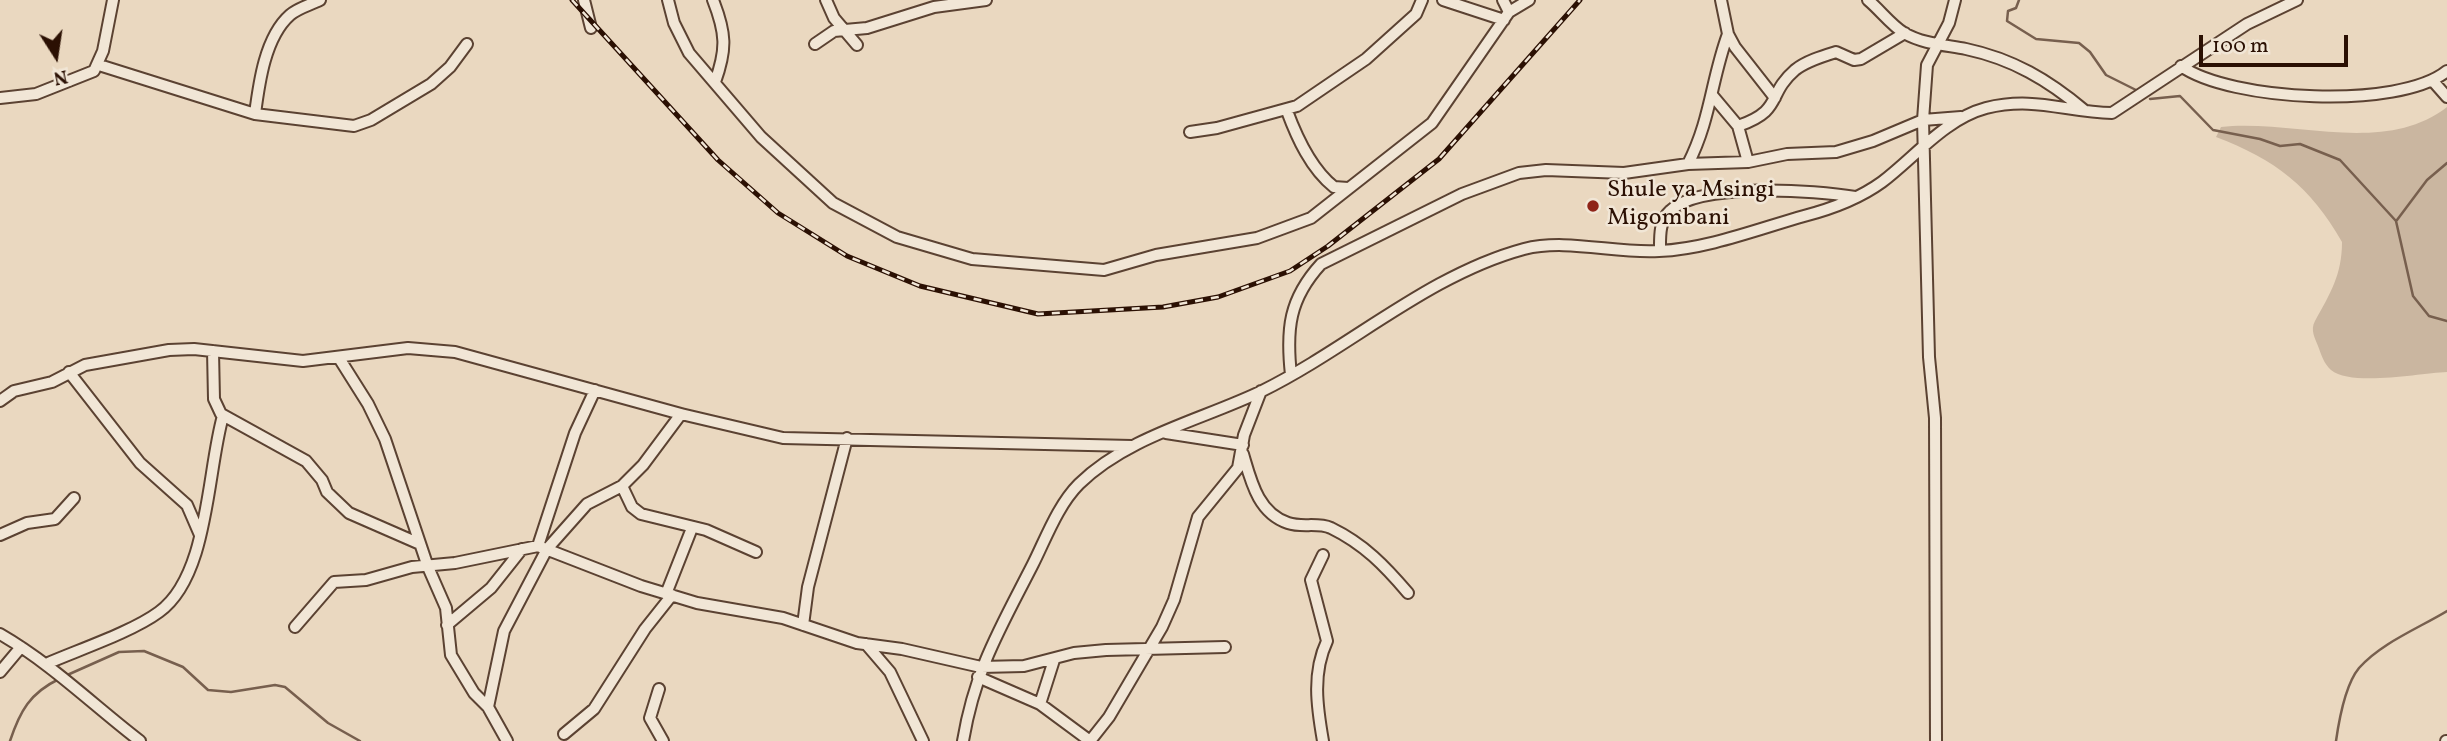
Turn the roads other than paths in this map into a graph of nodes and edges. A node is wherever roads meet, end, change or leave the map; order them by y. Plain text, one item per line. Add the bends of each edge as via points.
1 (113, 0) edge
2 (320, 0) edge
3 (584, 0) edge
4 (668, 0) edge
5 (713, 0) edge
6 (826, 0) edge
7 (986, 0) edge
8 (1422, 0) edge
9 (1443, 0) edge
10 (1503, 0) edge
11 (1529, 0) edge
12 (1721, 0) edge
13 (1868, 0) edge
14 (1955, 0) edge
15 (2297, 0) edge
16 (1506, 16) junction
17 (591, 28) dead end
18 (843, 29) junction
19 (1905, 33) junction
20 (1728, 34) junction
21 (467, 44) dead end
22 (815, 44) dead end
23 (1936, 44) junction
24 (857, 45) dead end
25 (99, 65) junction
26 (2181, 66) junction
27 (2447, 71) edge
28 (2432, 80) junction
29 (715, 82) junction
30 (1712, 95) junction
31 (0, 97) edge
32 (2447, 97) edge
33 (1775, 98) junction
34 (1287, 111) junction
35 (2086, 112) junction
36 (255, 114) junction
37 (1961, 117) junction
38 (1923, 120) junction
39 (1738, 126) junction
40 (1190, 132) dead end
41 (1924, 147) junction
42 (1748, 162) junction
43 (1688, 164) junction
44 (1348, 188) junction
45 (1855, 197) junction
46 (1660, 251) junction
47 (213, 351) junction
48 (339, 358) junction
49 (69, 372) junction
50 (1292, 375) junction
51 (595, 390) junction
52 (1261, 391) junction
53 (0, 401) edge
54 (681, 414) junction
55 (223, 416) junction
56 (1164, 433) junction
57 (847, 438) junction
58 (1133, 446) junction
59 (1243, 448) junction
60 (622, 486) junction
61 (74, 498) dead end
62 (692, 528) junction
63 (0, 535) edge
64 (200, 535) junction
65 (421, 544) junction
66 (542, 548) junction
67 (522, 549) junction
68 (756, 552) dead end
69 (1323, 555) dead end
70 (428, 567) junction
71 (1408, 593) dead end
72 (669, 594) junction
73 (447, 625) junction
74 (803, 625) junction
75 (295, 627) dead end
76 (0, 634) edge
77 (866, 644) junction
78 (21, 647) junction
79 (1225, 647) dead end
80 (1150, 649) junction
81 (1054, 660) junction
82 (46, 664) junction
83 (0, 672) edge
84 (979, 672) junction
85 (659, 689) dead end
86 (1040, 704) junction
87 (488, 707) junction
88 (564, 734) dead end
89 (140, 741) edge
90 (507, 741) edge
91 (663, 741) edge
92 (923, 741) edge
93 (963, 741) edge
94 (1090, 741) edge
95 (1323, 741) edge
96 (1936, 741) edge

1 - 25 street
2 - 36 street via 288,16 280,28 264,67
3 - 17 street
4 - 29 street via 689,53
5 - 29 street via 725,42
6 - 18 street
7 - 18 street via 934,7 867,28
8 - 34 street via 1416,14 1366,59
9 - 16 street
10 - 16 street
11 - 16 street
12 - 20 street
13 - 19 street
14 - 23 street via 1949,23
15 - 26 street via 2247,24
16 - 44 street via 1432,123
18 - 22 street via 827,33
18 - 24 street
19 - 23 street
19 - 33 street via 1861,59 1836,52 1797,68
20 - 30 street
20 - 33 street
21 - 36 street via 431,84 371,121 354,126
23 - 35 street via 2029,69
23 - 38 street via 1927,65
25 - 31 street via 36,94
25 - 36 street
26 - 28 street via 2206,80 2322,98 2373,94
26 - 35 street via 2112,113
27 - 28 street
28 - 32 street
29 - 44 street via 761,136 833,203 897,237 972,259 1112,269 1156,255 1226,246 1282,230 1311,218
30 - 39 street
30 - 43 street via 1705,129
33 - 39 street via 1759,119
34 - 40 street
34 - 44 street via 1302,147 1327,182
35 - 37 street via 2048,103 2013,103
37 - 38 street
37 - 41 street
38 - 41 street
38 - 42 street via 1853,148
39 - 42 street
41 - 45 street via 1879,184
41 - 96 street via 1929,357 1935,418
42 - 43 street
43 - 50 street via 1624,173 1519,173 1484,184 1335,255 1307,279 1296,299 1287,342
45 - 46 street via 1766,227
45 - 46 street via 1754,190 1686,202 1664,218
46 - 50 street via 1529,248 1482,262
47 - 48 street via 303,361
47 - 49 street via 162,351 95,362
47 - 55 street via 214,399
48 - 51 street via 408,348 456,352
48 - 65 street via 380,426
49 - 53 street via 52,382 14,391
49 - 64 street via 140,463 187,505
50 - 52 street
51 - 54 street
51 - 66 street via 575,433
52 - 56 street
52 - 59 street
54 - 57 street via 783,438
54 - 60 street via 643,466
55 - 64 street
55 - 65 street via 306,461 327,492 349,513
56 - 58 street
56 - 59 street via 1215,438
57 - 58 street
57 - 74 street
58 - 84 street via 1078,486 1065,504
59 - 71 street via 1254,492 1276,516 1289,523 1324,526 1360,544
59 - 80 street via 1233,479 1198,517 1174,600
60 - 62 street via 632,507 641,514
60 - 66 street via 587,504
61 - 63 street via 55,519 27,523
62 - 68 street
62 - 72 street
64 - 82 street via 196,557 161,611
65 - 70 street
66 - 67 street
66 - 72 street
66 - 87 street via 504,631
67 - 70 street
67 - 73 street via 491,588
69 - 95 street via 1311,580 1327,641 1317,676
70 - 73 street via 446,608
70 - 75 street via 334,583
72 - 74 street
72 - 88 street via 594,709
73 - 87 street via 456,666
74 - 77 street
76 - 78 street
77 - 84 street
77 - 92 street via 890,672
78 - 82 street
78 - 83 street
79 - 80 street
80 - 81 street via 1074,653
80 - 94 street
81 - 84 street
81 - 86 street
82 - 89 street
84 - 86 street
84 - 93 street
85 - 91 street via 650,718
86 - 94 street
87 - 90 street

